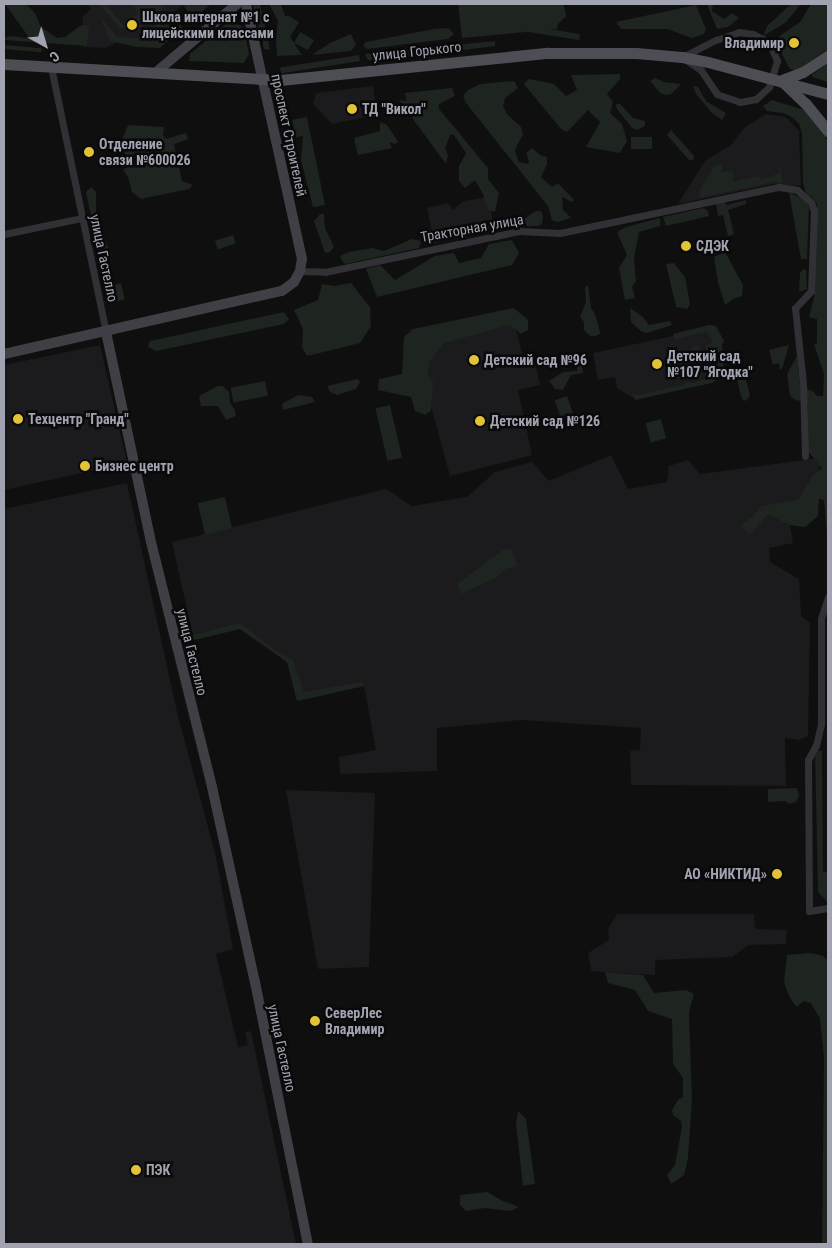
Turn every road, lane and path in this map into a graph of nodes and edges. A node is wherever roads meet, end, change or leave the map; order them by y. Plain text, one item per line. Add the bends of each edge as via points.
1 (237, 4) edge
2 (246, 4) edge
3 (828, 56) edge
4 (682, 57) junction
5 (4, 64) edge
6 (51, 67) junction
7 (154, 73) junction
8 (263, 78) junction
9 (777, 79) junction
10 (828, 94) edge
11 (828, 131) edge
12 (82, 218) junction
13 (4, 234) edge
14 (300, 272) junction
15 (106, 332) junction
16 (4, 354) edge
17 (805, 456) dead end
18 (828, 596) edge
19 (828, 908) edge
20 (308, 1244) edge

1 - 7 main road
2 - 8 main road, проспект Строителей
3 - 9 main road via 803,72
4 - 8 main road, улица Горького via 636,53 548,53 280,80
4 - 9 main road, улица Горького
4 - 9 street via 701,70 717,94 740,102 756,99
4 - 9 street via 733,34 746,32 767,43 776,56
5 - 6 main road, улица Горького
6 - 7 main road, улица Горького
6 - 12 street, улица Гастелло
7 - 8 main road, улица Горького
8 - 14 main road, проспект Строителей via 302,257
9 - 10 main road, улица Горького
9 - 11 main road via 806,104
12 - 13 street
12 - 15 street, улица Гастелло
14 - 15 main road via 294,282 282,290
14 - 17 street, Тракторная улица via 325,272 519,231 560,233 779,187 797,190 811,202 814,211 811,291 795,308 803,383
15 - 16 main road
15 - 20 main road, улица Гастелло via 150,538 216,807 257,992
18 - 19 street via 821,619 820,724 818,740 808,760 809,911

